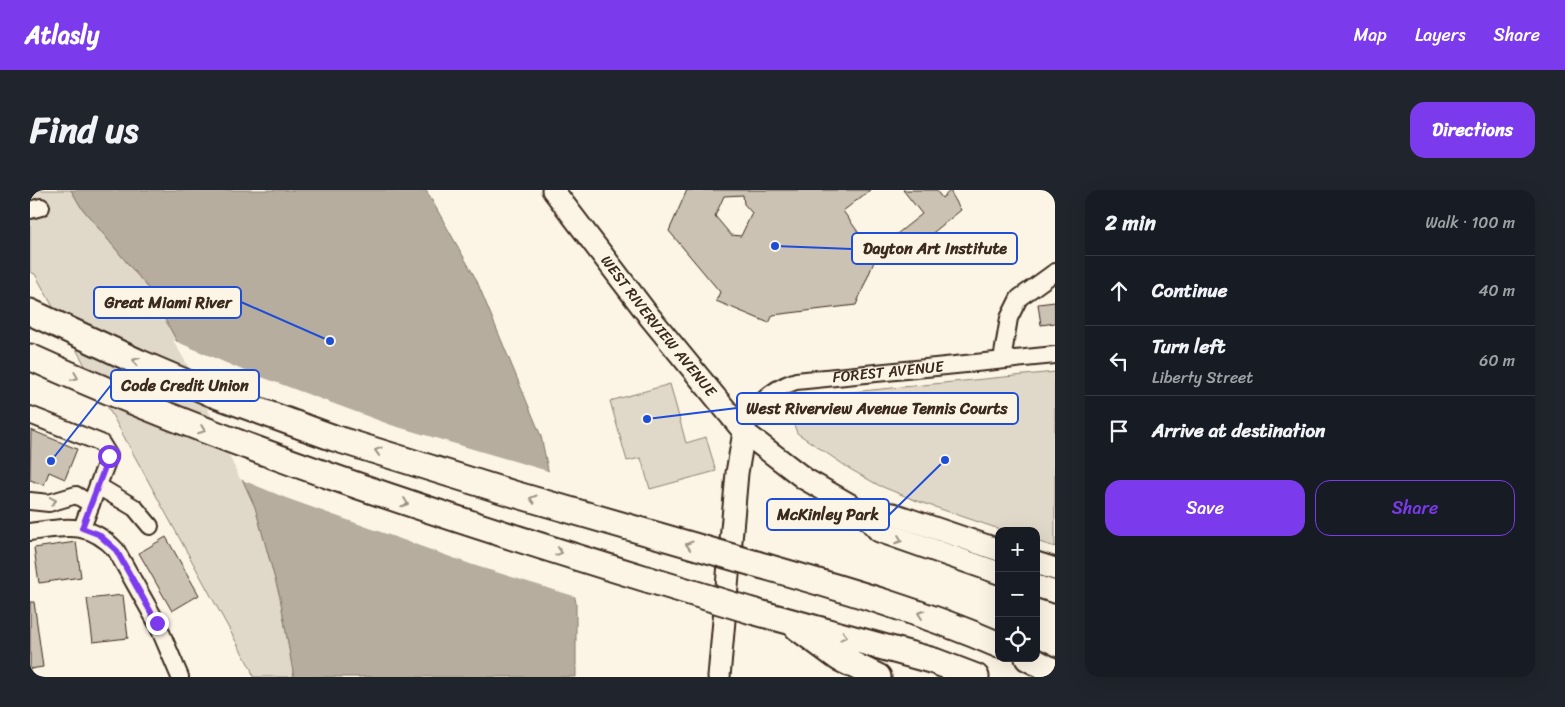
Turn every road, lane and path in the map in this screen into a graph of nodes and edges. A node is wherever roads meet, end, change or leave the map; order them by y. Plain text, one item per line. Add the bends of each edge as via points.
1 (553, 190) edge
2 (1055, 272) edge
3 (30, 301) edge
4 (30, 312) edge
5 (56, 324) junction
6 (1055, 355) edge
7 (30, 357) edge
8 (1002, 360) junction
9 (30, 415) edge
10 (744, 432) junction
11 (98, 486) junction
12 (30, 500) edge
13 (91, 504) junction
14 (862, 511) junction
15 (150, 526) dead end
16 (82, 528) junction
17 (30, 532) edge
18 (995, 549) edge
19 (1040, 564) edge
20 (1055, 569) edge
21 (996, 572) edge
22 (1040, 587) edge
23 (1055, 592) edge
24 (780, 619) junction
25 (995, 643) edge
26 (1036, 662) edge
27 (1055, 672) edge
28 (180, 677) edge
29 (719, 677) edge
30 (878, 677) edge
31 (976, 677) edge

1 - 10 main road, WEST RIVERVIEW AVENUE
2 - 8 street via 1019,298 1009,318
3 - 5 highway
4 - 5 highway
25 -> 5 highway, bridge via 858,593 514,494 334,438 213,394
6 - 8 street, FOREST AVENUE
7 -> 24 highway, bridge via 279,460 442,516
8 - 10 street, FOREST AVENUE via 796,381 763,399
9 - 11 street via 101,443 109,456
10 - 14 main road, WEST RIVERVIEW AVENUE via 805,479
10 - 29 main road via 737,473
11 - 13 street
11 - 15 street via 135,508
12 -> 13 street via 49,503 76,495
13 - 16 street
14 - 18 main road via 894,514
14 -> 21 main road via 879,531
16 - 17 street
16 - 28 street via 98,534 116,550 157,623
19 - 20 main road
22 - 23 main road
24 - 30 highway via 800,629 839,658
24 -> 31 highway via 934,661
26 - 27 highway

